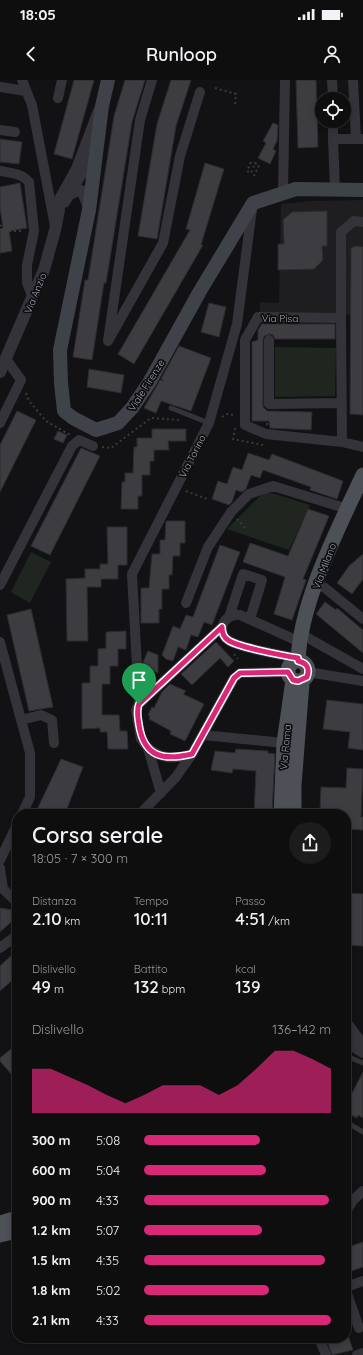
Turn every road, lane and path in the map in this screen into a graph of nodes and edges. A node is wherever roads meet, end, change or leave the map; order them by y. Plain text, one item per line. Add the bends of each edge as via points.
1 (22, 80) edge
2 (62, 80) edge
3 (108, 80) edge
4 (152, 80) edge
5 (285, 80) edge
6 (332, 80) edge
7 (353, 80) edge
8 (0, 88) edge
9 (215, 88) dead end
10 (26, 91) junction
11 (200, 92) dead end
12 (333, 92) edge
13 (58, 98) dead end
14 (102, 106) junction
15 (235, 106) dead end
16 (333, 128) edge
17 (0, 130) edge
18 (15, 132) dead end
19 (359, 139) edge
20 (334, 140) junction
21 (96, 152) junction
22 (251, 162) dead end
23 (0, 171) edge
24 (254, 176) dead end
25 (335, 189) junction
26 (363, 190) edge
27 (283, 193) junction
28 (69, 194) junction
29 (253, 203) junction
30 (59, 210) junction
31 (90, 210) junction
32 (363, 222) edge
33 (0, 225) edge
34 (4, 228) dead end
35 (55, 230) junction
36 (8, 231) dead end
37 (34, 231) junction
38 (33, 298) junction
39 (341, 318) junction
40 (268, 340) dead end
41 (6, 359) junction
42 (0, 372) edge
43 (22, 380) junction
44 (342, 403) junction
45 (269, 404) junction
46 (171, 408) dead end
47 (186, 421) dead end
48 (0, 423) edge
49 (209, 423) junction
50 (266, 434) junction
51 (342, 442) junction
52 (72, 446) junction
53 (93, 446) joint
54 (363, 447) edge
55 (363, 475) edge
56 (179, 489) dead end
57 (207, 499) dead end
58 (348, 509) junction
59 (231, 512) junction
60 (247, 530) dead end
61 (0, 584) edge
62 (317, 584) junction
63 (186, 603) dead end
64 (361, 614) edge
65 (229, 617) junction
66 (250, 619) junction
67 (222, 627) junction
68 (300, 638) junction
69 (0, 642) edge
70 (363, 669) edge
71 (298, 671) junction
72 (363, 681) edge
73 (139, 704) junction
74 (21, 720) junction
75 (203, 735) junction
76 (54, 743) dead end
77 (284, 743) junction
78 (148, 748) junction
79 (192, 754) junction
80 (161, 793) junction
81 (24, 809) edge
82 (145, 809) edge
83 (281, 809) edge
84 (294, 809) edge
85 (12, 835) edge
86 (0, 860) edge
87 (0, 868) edge
88 (12, 897) edge
89 (12, 939) edge
90 (0, 948) edge
91 (351, 1030) edge
92 (351, 1044) edge
93 (363, 1046) edge
94 (363, 1052) edge
95 (351, 1058) edge
96 (363, 1063) edge
97 (351, 1125) edge
98 (363, 1132) edge
99 (363, 1191) edge
100 (351, 1203) edge
101 (12, 1219) edge
102 (0, 1222) edge
103 (12, 1232) edge
104 (0, 1235) edge
105 (363, 1281) edge
106 (351, 1285) edge
107 (351, 1305) edge
108 (359, 1328) dead end
109 (321, 1343) edge
110 (363, 1353) edge
111 (326, 1355) edge
112 (357, 1355) edge

1 - 10 street
2 - 13 street
3 - 14 main road, Viale Firenze
4 - 11 street via 140,120 108,341 163,243 180,156
5 - 27 street
6 - 12 street
7 - 19 street
8 - 10 street
9 - 15 path via 236,94
10 - 35 street via 32,104
14 - 21 main road, Viale Firenze
14 - 30 street, Via Anzio via 92,125 77,169 58,203
16 - 20 street
17 - 18 street
19 - 20 street
20 - 25 street
21 - 28 street
21 - 31 main road, Viale Firenze
22 - 24 path via 247,171 251,173 255,163 259,165
23 - 37 street via 19,174 29,182
25 - 26 main road
25 - 27 main road via 296,189
27 - 29 main road
28 - 30 street
28 - 31 street via 79,190 84,192
29 - 31 main road, Viale Firenze via 132,408 118,424 96,430 64,411 60,350
29 - 49 street, Via Torino via 237,324
30 - 35 street, Via Anzio
32 - 39 street via 354,221 341,232
33 - 34 path
35 - 38 street, Via Anzio
36 - 37 path
37 - 38 street via 26,283
38 - 41 street, Via Anzio
39 - 44 street
39 - 50 street, Via Pisa via 258,317 245,340 245,425
40 - 45 street
41 - 42 street, Via Anzio
41 - 43 street
43 - 48 street
43 - 52 path via 29,401 46,421 70,434
44 - 45 street
44 - 51 street
45 - 50 path
46 - 49 lane
47 - 53 path via 151,418 112,448
49 - 73 street, Via Torino via 132,574
50 - 51 street, Via Pisa
51 - 54 street, Via Pisa
52 - 53 street via 79,440
52 - 61 street
55 - 58 main road, Via Milano
56 - 57 path
58 - 59 street via 273,486 250,494
58 - 62 main road, Via Milano
59 - 60 path
59 - 63 street via 208,548
62 - 64 street
62 - 68 main road, Via Milano
65 - 66 street via 236,614
65 - 66 street via 243,574 262,580
65 - 67 street
66 - 68 street
67 - 71 street via 224,636 231,642 279,655
67 - 73 street
68 - 70 street
68 - 71 main road, Via Milano
69 - 74 street
71 - 72 street
71 - 75 street via 240,673 234,678
71 - 77 main road, Via Roma
71 - 84 main road, Via Roma
73 - 78 street, Via Torino via 136,710 141,739
74 - 76 street via 40,715 52,720
74 - 81 street via 30,753 30,798
75 - 77 street
75 - 79 street
77 - 83 main road, Via Roma
78 - 79 street via 164,758
78 - 80 street, Via Torino
79 - 80 street
80 - 82 street
85 - 86 street
87 - 88 street via 3,889
89 - 90 street
91 - 93 street
92 - 94 street
95 - 96 lane
97 - 98 lane
99 - 100 street
101 - 102 main road
103 - 104 main road
105 - 106 street
107 - 108 street
109 - 111 street
110 - 112 street

